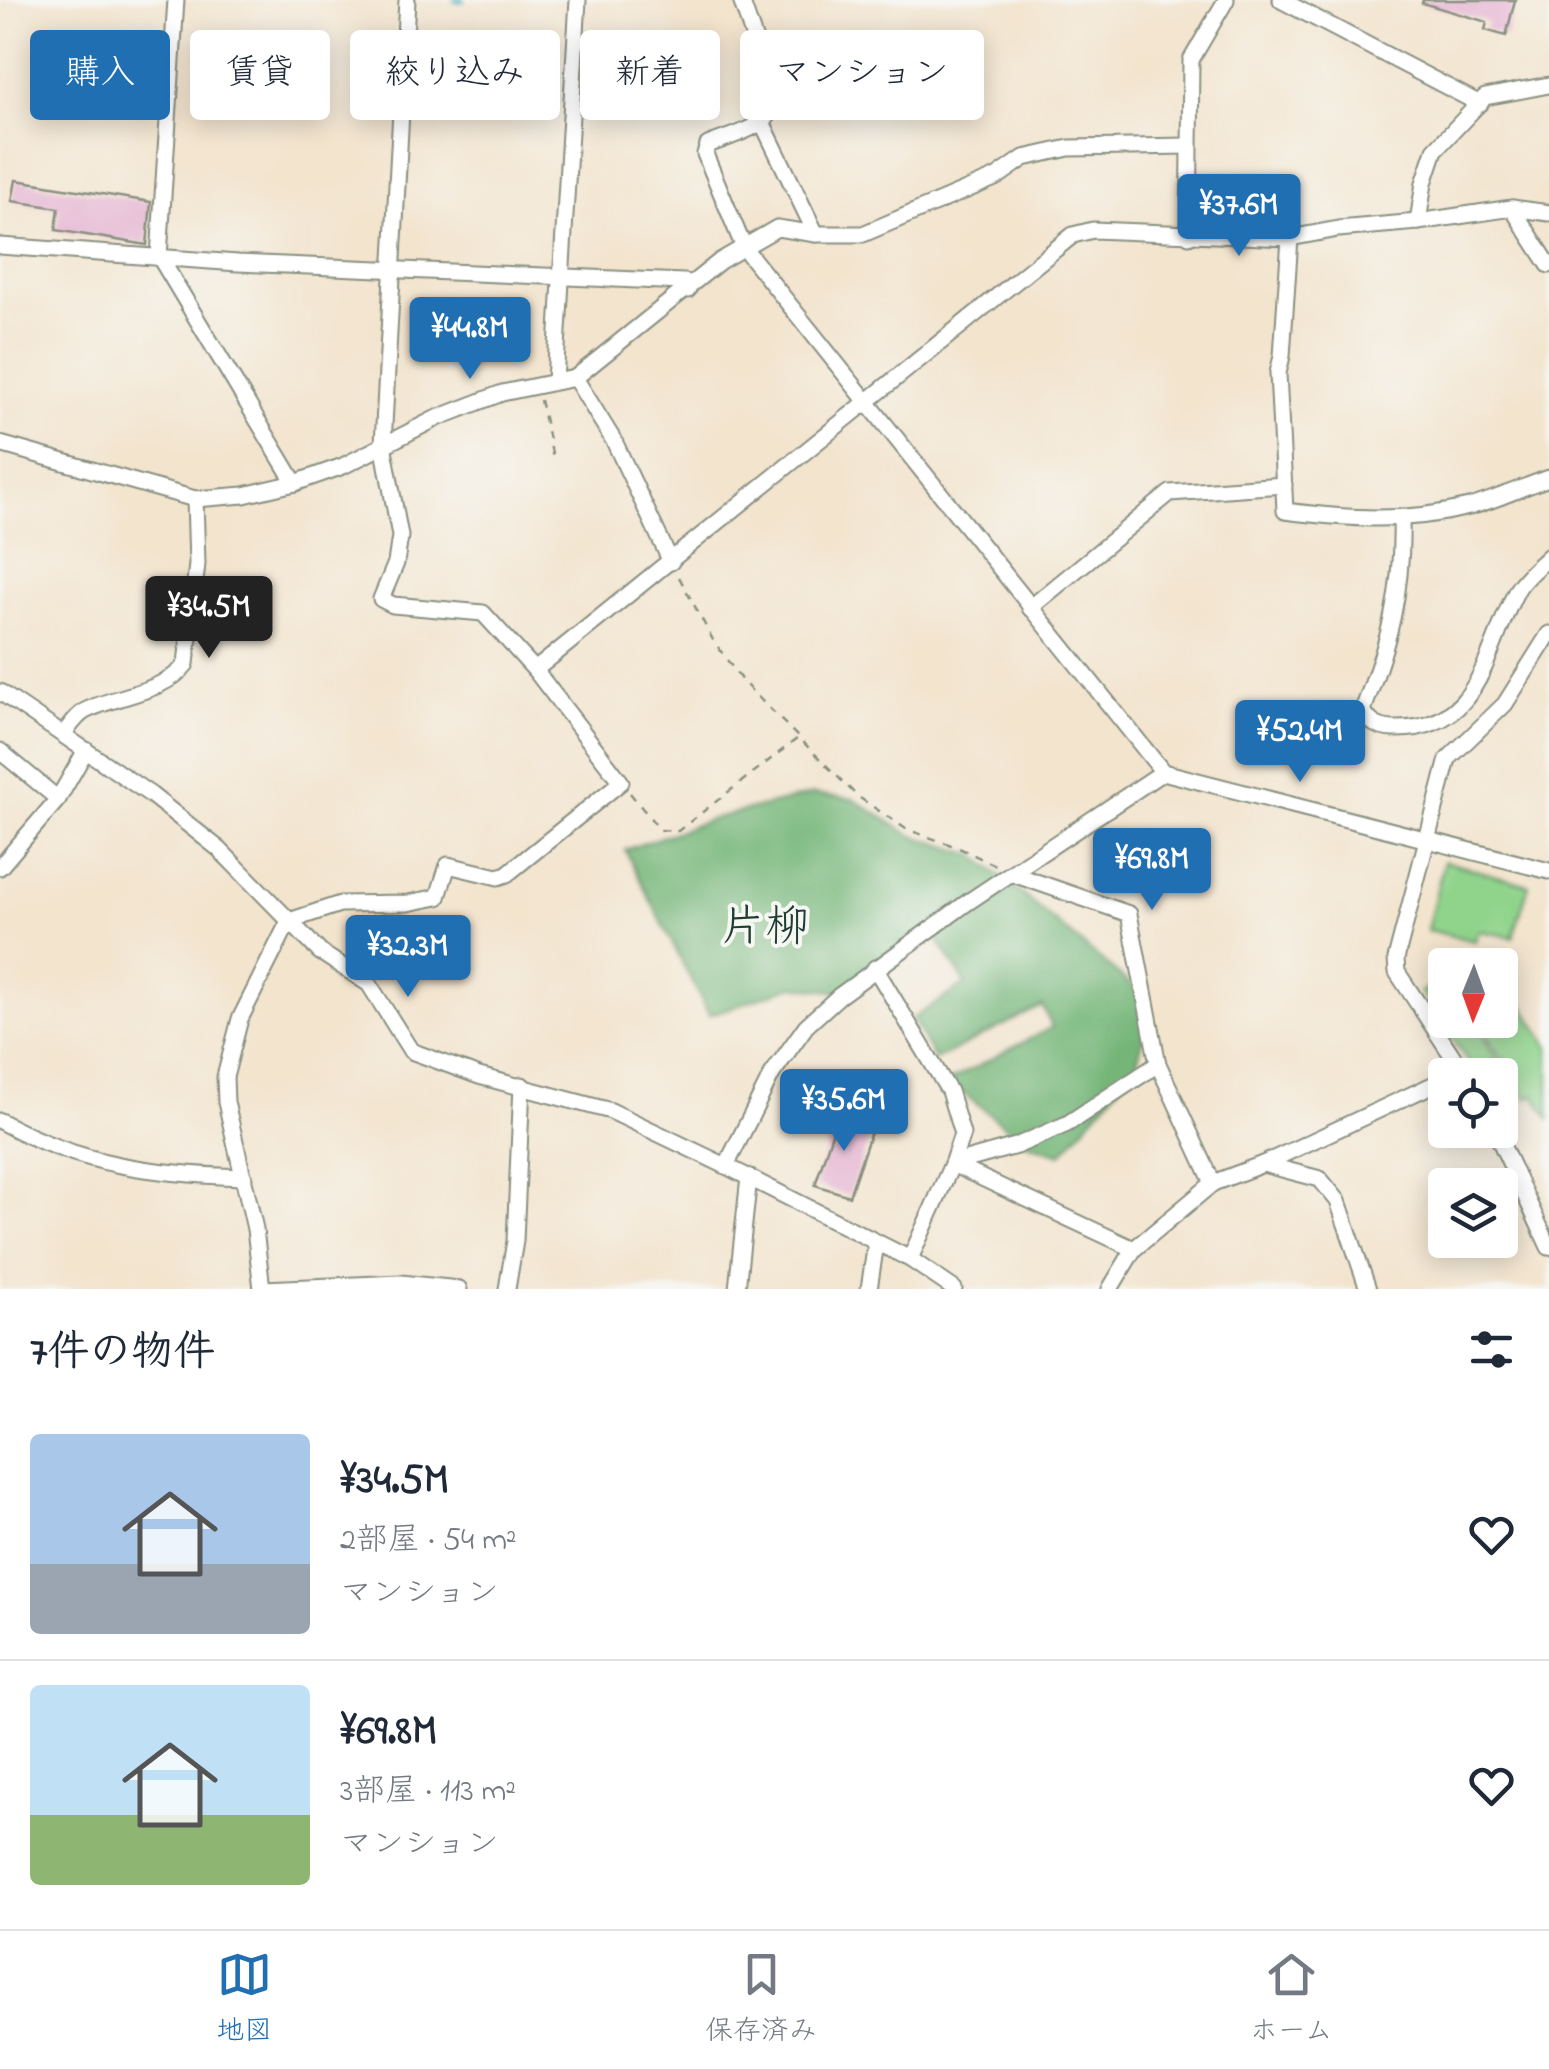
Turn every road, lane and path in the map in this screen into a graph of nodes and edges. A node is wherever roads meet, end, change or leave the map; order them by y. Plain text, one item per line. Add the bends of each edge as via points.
1 (176, 0) edge
2 (406, 0) edge
3 (578, 0) edge
4 (741, 0) edge
5 (1226, 0) edge
6 (1282, 0) edge
7 (1549, 85) edge
8 (1480, 104) junction
9 (762, 122) junction
10 (1188, 146) junction
11 (1512, 208) junction
12 (1549, 213) edge
13 (1418, 222) junction
14 (816, 234) junction
15 (1189, 236) junction
16 (1290, 238) junction
17 (0, 246) edge
18 (744, 248) junction
19 (159, 256) junction
20 (1549, 265) edge
21 (392, 268) junction
22 (562, 278) junction
23 (688, 290) junction
24 (575, 378) junction
25 (555, 381) junction
26 (536, 386) junction
27 (870, 402) junction
28 (0, 444) edge
29 (383, 444) junction
30 (554, 462) dead end
31 (1549, 478) edge
32 (295, 483) junction
33 (1284, 486) junction
34 (195, 499) junction
35 (1400, 519) junction
36 (1549, 556) edge
37 (671, 562) junction
38 (1030, 608) junction
39 (1549, 634) edge
40 (535, 670) junction
41 (0, 692) edge
42 (63, 734) junction
43 (800, 738) junction
44 (86, 750) junction
45 (0, 752) edge
46 (1163, 772) junction
47 (622, 782) junction
48 (58, 800) junction
49 (1426, 842) junction
50 (0, 867) edge
51 (1549, 872) edge
52 (1013, 874) junction
53 (289, 921) junction
54 (875, 968) junction
55 (1450, 1058) edge
56 (1158, 1064) junction
57 (522, 1085) junction
58 (1428, 1087) edge
59 (0, 1121) edge
60 (1504, 1148) edge
61 (952, 1164) junction
62 (1262, 1164) junction
63 (726, 1166) junction
64 (244, 1177) junction
65 (749, 1177) junction
66 (1213, 1183) junction
67 (876, 1243) junction
68 (1549, 1247) edge
69 (1134, 1249) junction
70 (910, 1259) junction
71 (263, 1289) edge
72 (459, 1289) edge
73 (507, 1289) edge
74 (736, 1289) edge
75 (869, 1289) edge
76 (954, 1289) edge
77 (1110, 1289) edge
78 (1368, 1289) edge

1 - 19 street
2 - 21 street
3 - 22 street
4 - 9 street via 776,102
5 - 10 street via 1191,60
6 - 8 street
7 - 8 street
8 - 13 street via 1435,150
9 - 14 street
9 - 18 street via 708,145 705,154
10 - 14 street via 1039,154 863,234
10 - 15 street
11 - 12 street
11 - 13 street
11 - 20 street
13 - 16 street
14 - 18 street via 777,228
15 - 16 street
15 - 27 street via 1092,230 1073,235
16 - 33 street via 1278,373
17 - 19 street
18 - 23 street
18 - 27 street
19 - 21 street
19 - 32 street
21 - 22 street
21 - 29 street
22 - 23 street via 684,282
22 - 25 street
23 - 24 street
24 - 25 street
24 - 37 street via 614,441
25 - 26 street
26 - 29 street via 502,393
26 - 30 path
27 - 37 street
27 - 38 street
28 - 34 street
29 - 32 street
29 - 40 street via 400,536 381,599 483,613
31 - 35 street via 1472,506
32 - 34 street
33 - 35 street via 1285,510
33 - 38 street via 1170,493
34 - 42 street via 198,564 186,664 153,686 80,712
35 - 36 street via 1402,568 1387,648 1363,710 1382,728 1408,730 1461,706 1518,586
37 - 40 street
37 - 43 path via 712,640
38 - 46 street
39 - 49 street via 1505,704 1448,759
40 - 47 street
41 - 42 street
42 - 44 street
43 - 47 path via 678,831 660,830
43 - 52 path via 856,796 906,829
44 - 48 street
44 - 53 street via 218,849
45 - 48 street
46 - 49 street
46 - 52 street
47 - 53 street via 506,874 448,864 438,897 340,904
48 - 50 street
49 - 51 street
49 - 55 street via 1396,972
52 - 54 street
52 - 56 street via 1130,914
53 - 57 street via 320,952 369,984 411,1051
53 - 64 street via 240,1019 227,1062 226,1102
54 - 61 street via 949,1091 962,1134
54 - 63 street via 806,1026 772,1074
56 - 61 street via 1067,1124
56 - 66 street
57 - 63 street via 610,1111
57 - 73 street
58 - 62 street
59 - 64 street via 120,1168
60 - 68 street
61 - 69 street
61 - 70 street
62 - 66 street
62 - 78 street via 1320,1179 1338,1201
63 - 65 street
64 - 71 street
65 - 67 street
65 - 74 street
66 - 69 street
67 - 70 street
67 - 75 street
69 - 77 street
70 - 76 street
71 - 72 street

